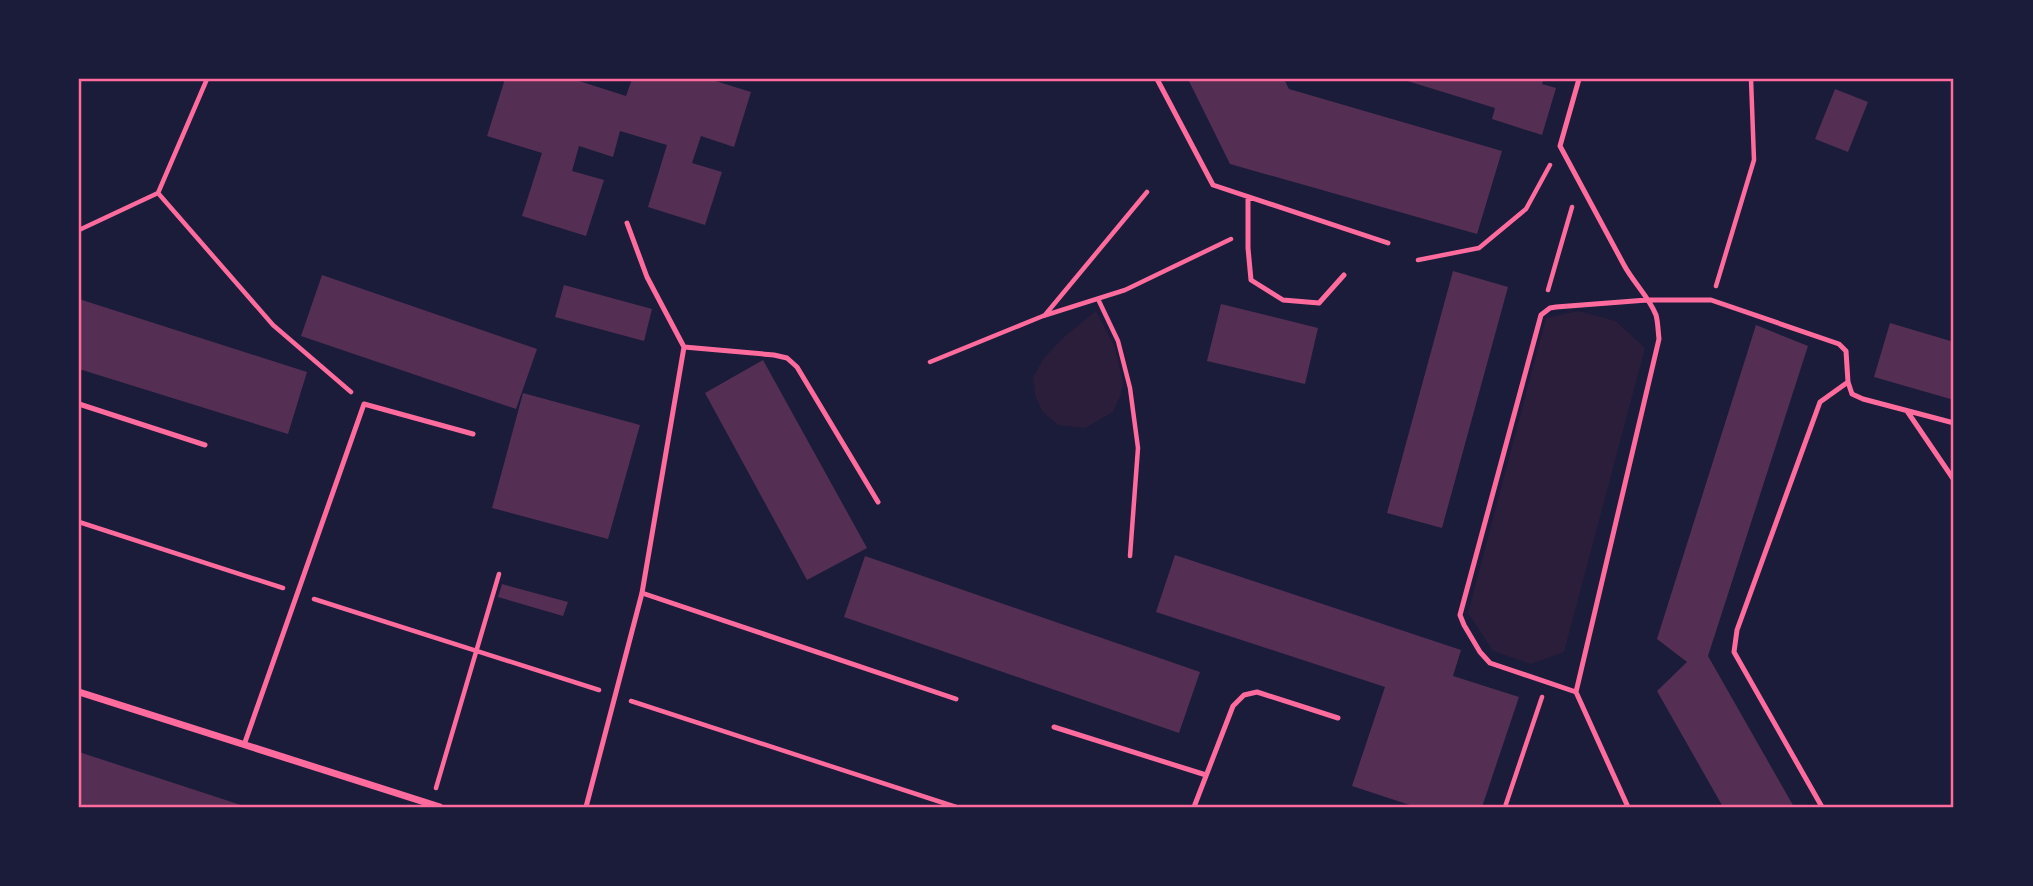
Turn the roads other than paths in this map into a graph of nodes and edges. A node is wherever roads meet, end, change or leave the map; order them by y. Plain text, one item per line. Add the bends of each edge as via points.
1 (1157, 79) edge
2 (1579, 79) edge
3 (1248, 197) junction
4 (627, 223) dead end
5 (1388, 243) dead end
6 (1344, 275) dead end
7 (1647, 300) junction
8 (684, 347) junction
9 (1848, 382) junction
10 (79, 404) edge
11 (1907, 411) junction
12 (1954, 423) edge
13 (473, 434) dead end
14 (205, 444) dead end
15 (1954, 480) edge
16 (878, 502) dead end
17 (642, 593) junction
18 (79, 692) edge
19 (1576, 692) junction
20 (956, 699) dead end
21 (1338, 718) dead end
22 (1054, 727) dead end
23 (244, 745) junction
24 (1206, 775) junction
25 (436, 806) edge
26 (586, 807) edge
27 (1194, 807) edge
28 (1628, 807) edge
29 (1822, 807) edge

1 - 3 lane via 1213,185
2 - 7 lane via 1560,146
3 - 5 lane
3 - 6 lane via 1251,280 1283,300 1319,303
4 - 8 lane via 647,277
7 - 9 lane via 1711,300 1839,344 1846,351
7 - 19 lane via 1657,317 1659,339
7 - 19 lane via 1556,307 1541,315 1460,615 1490,663
8 - 16 lane via 787,358 797,367
8 - 17 lane
9 - 11 lane via 1852,394 1863,400
9 - 29 lane via 1820,402 1737,630 1734,652
10 - 14 lane
11 - 12 lane
11 - 15 lane
13 - 23 lane via 365,404
17 - 20 lane
17 - 26 lane
18 - 23 street
19 - 28 lane
21 - 24 lane via 1257,692 1244,695 1233,706
22 - 24 lane
23 - 25 street
24 - 27 lane

